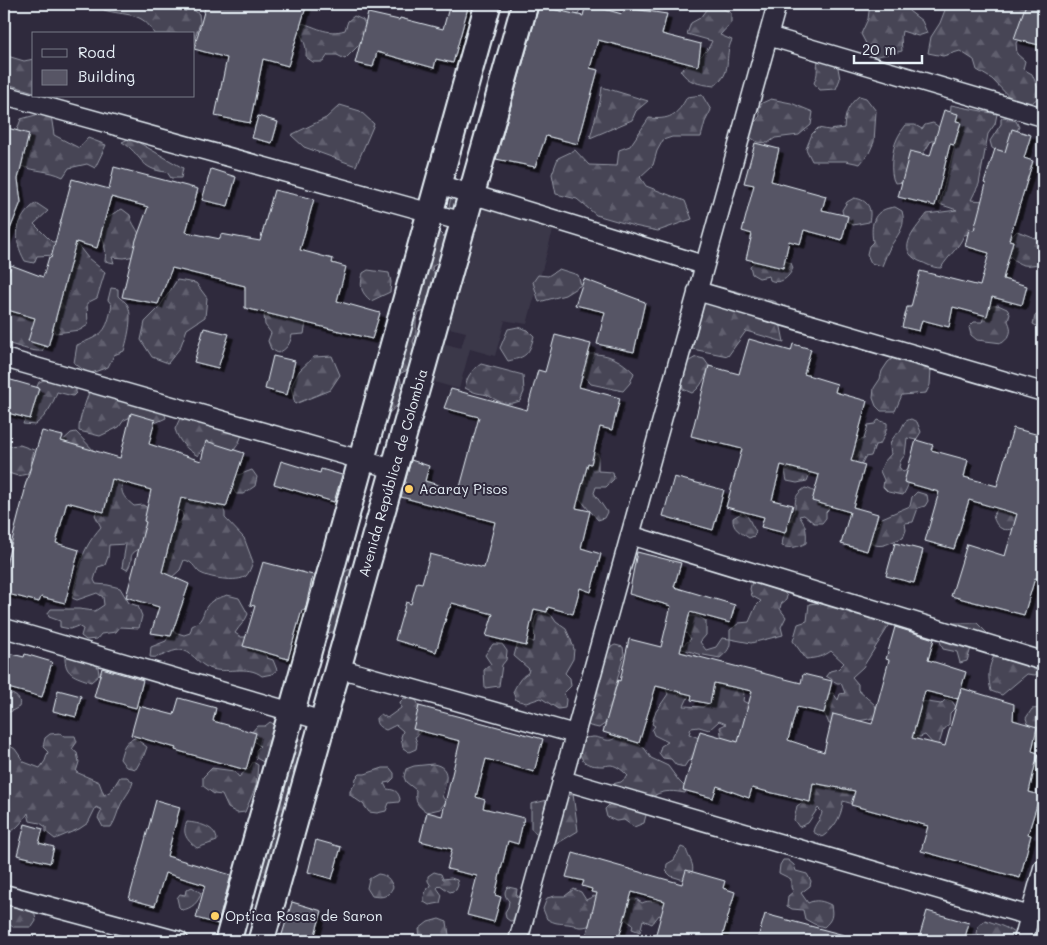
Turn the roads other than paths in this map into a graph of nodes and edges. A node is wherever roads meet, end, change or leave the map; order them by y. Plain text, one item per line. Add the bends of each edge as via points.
1 (488, 4) edge
2 (525, 4) edge
3 (777, 4) edge
4 (768, 36) junction
5 (4, 95) edge
6 (1043, 117) edge
7 (438, 184) junction
8 (471, 194) junction
9 (430, 213) junction
10 (464, 222) junction
11 (704, 265) junction
12 (697, 291) junction
13 (4, 358) edge
14 (1043, 392) edge
15 (363, 461) junction
16 (394, 469) junction
17 (630, 535) junction
18 (4, 628) edge
19 (1043, 661) edge
20 (338, 668) junction
21 (292, 712) junction
22 (323, 721) junction
23 (575, 734) junction
24 (562, 780) junction
25 (1043, 868) edge
26 (4, 894) edge
27 (1030, 916) junction
28 (178, 941) edge
29 (228, 941) edge
30 (261, 941) edge
31 (518, 941) edge
32 (1023, 941) edge

1 - 7 street
2 - 8 street, Avenida República de Colombia
3 - 4 street
4 - 6 street
4 - 11 street
5 - 9 street
7 - 8 street
7 - 9 street
8 - 10 street, Avenida República de Colombia
8 - 11 street
9 - 10 street
9 - 15 street
10 - 16 street, Avenida República de Colombia
11 - 12 street
12 - 14 street
12 - 17 street
13 - 15 street
15 - 16 street
15 - 21 street
16 - 20 street, Avenida República de Colombia
17 - 19 street
17 - 23 street
18 - 21 street
20 - 22 street, Avenida República de Colombia
20 - 23 street
21 - 22 street
21 - 29 street
22 - 30 street, Avenida República de Colombia
23 - 24 street
24 - 27 street
24 - 31 street
25 - 27 street
26 - 28 street
27 - 32 street

